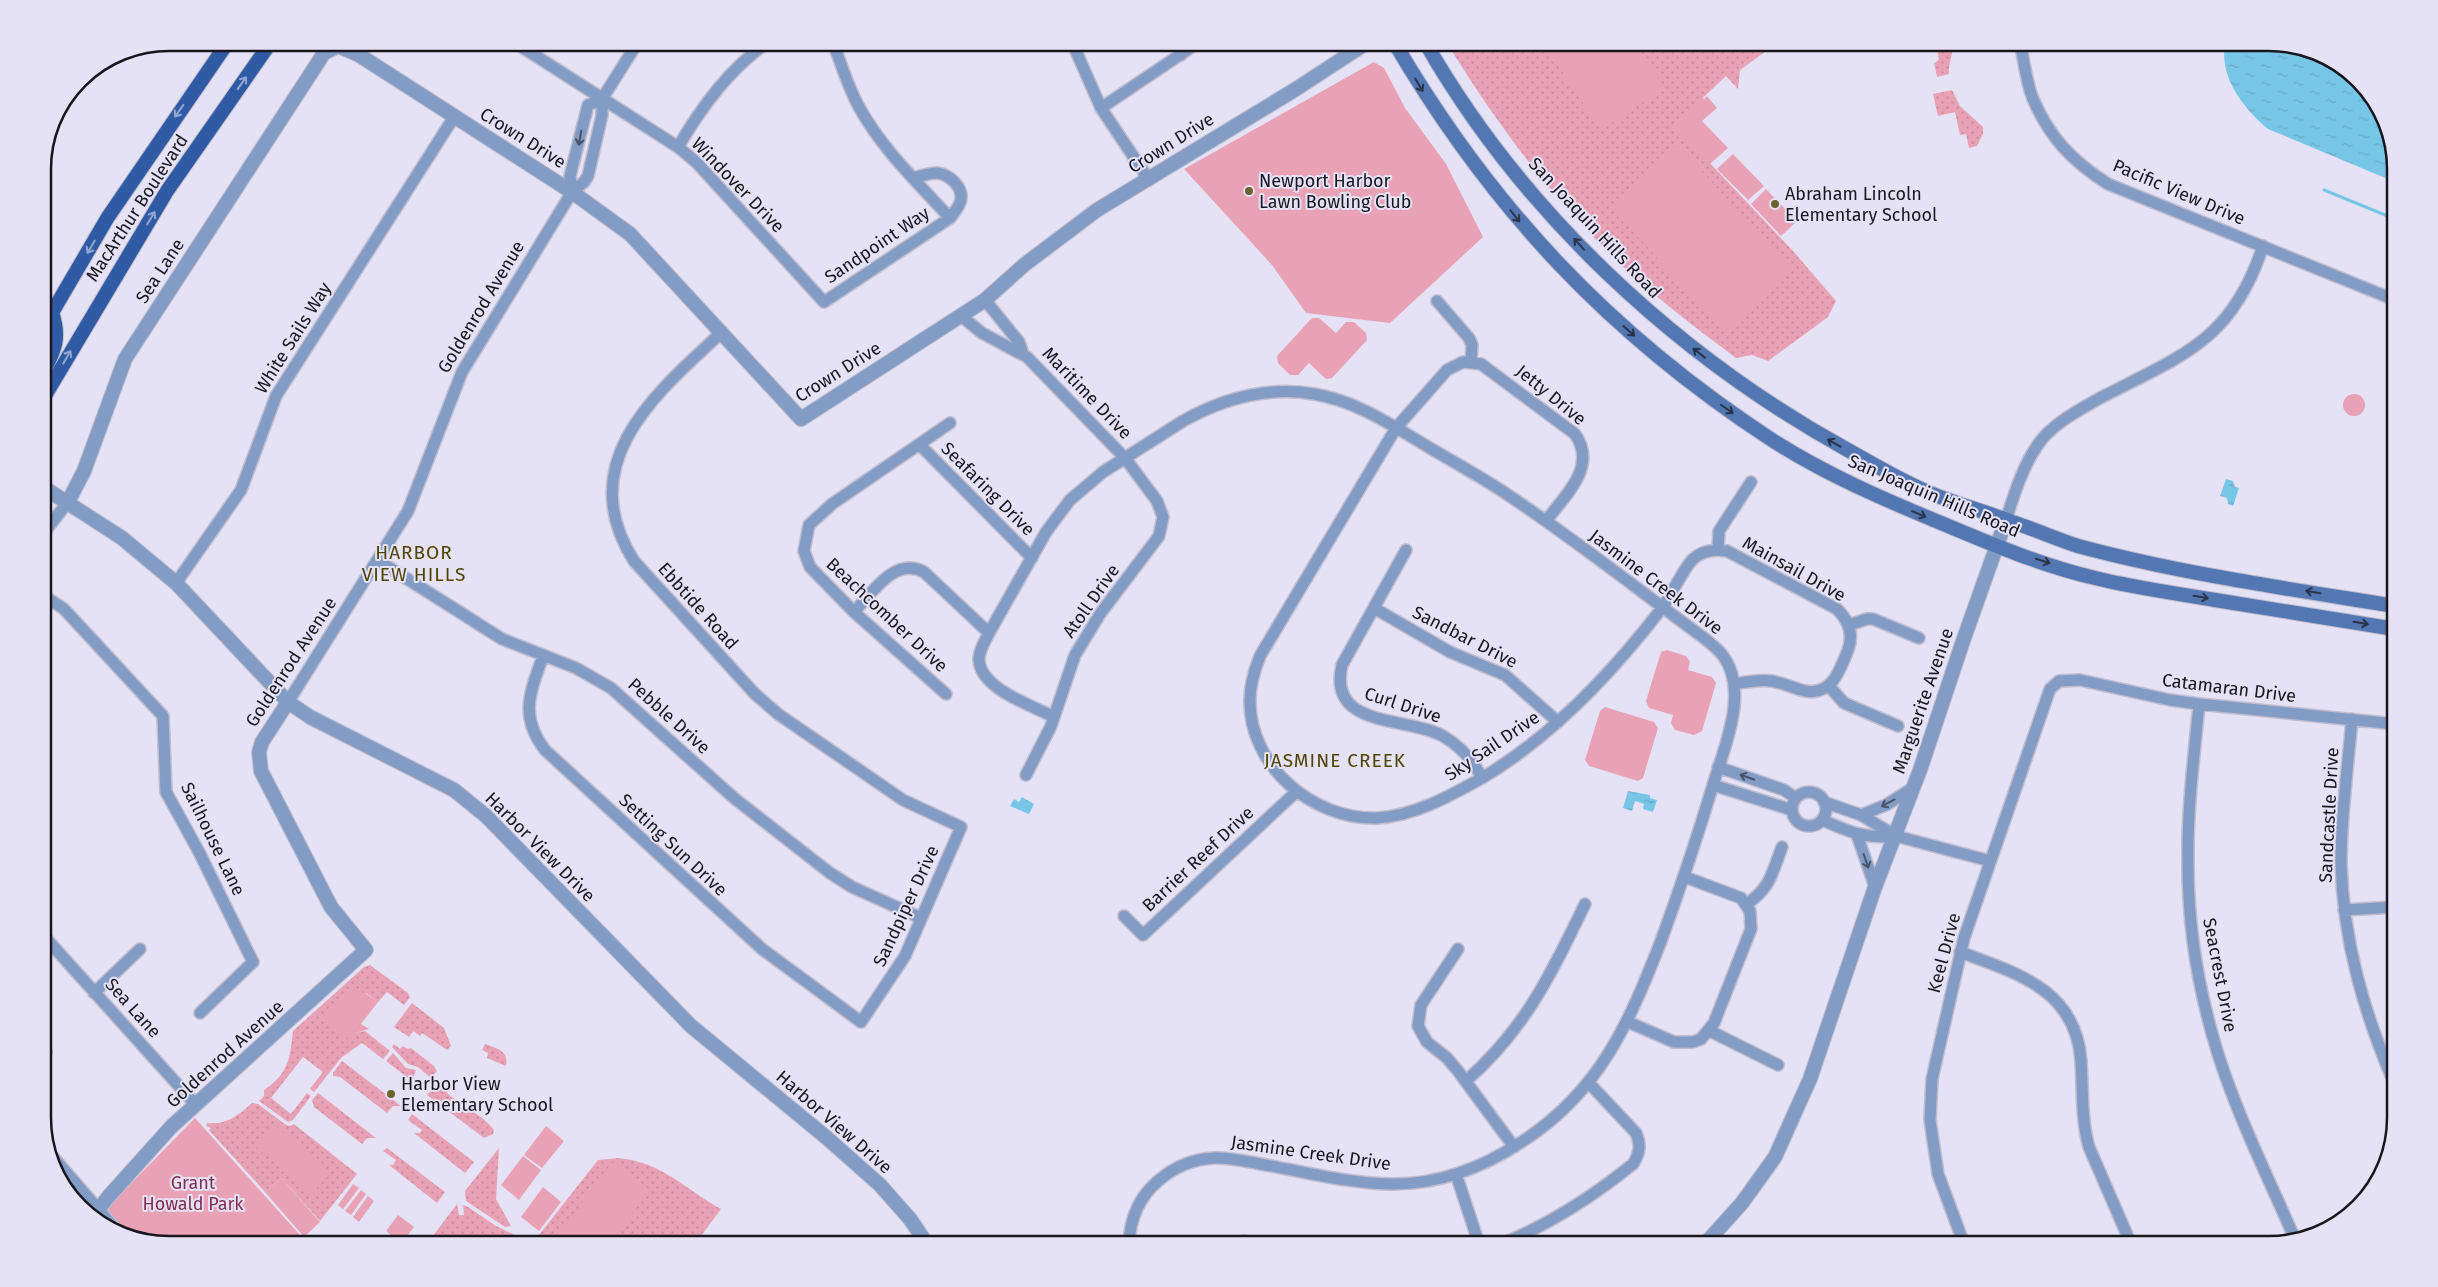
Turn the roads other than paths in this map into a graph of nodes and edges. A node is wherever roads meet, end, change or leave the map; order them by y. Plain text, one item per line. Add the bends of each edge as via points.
1 (222, 51) edge
2 (265, 51) edge
3 (329, 51) edge
4 (350, 51) edge
5 (530, 51) edge
6 (632, 51) edge
7 (758, 51) edge
8 (837, 51) edge
9 (1076, 51) edge
10 (1179, 51) edge
11 (1187, 51) edge
12 (1354, 51) edge
13 (1399, 51) edge
14 (1430, 51) edge
15 (2022, 51) edge
16 (1181, 55) junction
17 (602, 99) junction
18 (1102, 108) junction
19 (454, 117) junction
20 (678, 147) junction
21 (913, 178) junction
22 (1148, 180) junction
23 (572, 192) junction
24 (950, 218) junction
25 (2263, 246) junction
26 (2386, 296) edge
27 (985, 300) junction
28 (1437, 301) dead end
29 (824, 302) joint
30 (52, 312) joint
31 (961, 316) junction
32 (999, 319) junction
33 (722, 332) junction
34 (982, 333) junction
35 (52, 351) edge
36 (1024, 354) junction
37 (1471, 362) junction
38 (52, 384) edge
39 (950, 423) dead end
40 (1396, 428) junction
41 (920, 445) junction
42 (1125, 458) junction
43 (1751, 482) dead end
44 (52, 492) edge
45 (68, 502) junction
46 (2006, 520) junction
47 (1546, 521) junction
48 (52, 522) edge
49 (1996, 546) junction
50 (1718, 549) junction
51 (1406, 550) dead end
52 (1032, 558) junction
53 (379, 561) junction
54 (176, 583) junction
55 (52, 600) edge
56 (2386, 605) edge
57 (1663, 607) junction
58 (1374, 608) junction
59 (854, 612) junction
60 (1849, 625) junction
61 (2386, 628) edge
62 (989, 633) junction
63 (1919, 638) dead end
64 (543, 656) junction
65 (2059, 681) joint
66 (1734, 684) junction
67 (1829, 686) junction
68 (946, 694) dead end
69 (288, 702) junction
70 (2199, 704) junction
71 (1054, 717) junction
72 (2352, 719) junction
73 (1558, 722) junction
74 (2387, 723) edge
75 (1898, 726) dead end
76 (1718, 767) junction
77 (1026, 775) dead end
78 (1482, 778) junction
79 (1713, 785) junction
80 (1913, 788) junction
81 (1296, 791) junction
82 (1796, 798) junction
83 (1824, 802) junction
84 (1792, 810) junction
85 (1861, 815) junction
86 (1822, 820) junction
87 (961, 827) joint
88 (1857, 835) junction
89 (1896, 836) junction
90 (1782, 847) dead end
91 (1990, 861) junction
92 (1685, 877) junction
93 (1875, 887) junction
94 (1585, 904) dead end
95 (1747, 904) junction
96 (2387, 908) edge
97 (2344, 910) junction
98 (1124, 916) dead end
99 (921, 918) junction
100 (52, 945) edge
101 (140, 949) dead end
102 (1458, 949) dead end
103 (1960, 952) junction
104 (94, 993) junction
105 (200, 1013) dead end
106 (861, 1022) joint
107 (1628, 1022) junction
108 (1710, 1031) junction
109 (2387, 1063) edge
110 (1778, 1065) dead end
111 (1466, 1081) junction
112 (1588, 1082) junction
113 (196, 1105) junction
114 (1514, 1147) junction
115 (63, 1169) edge
116 (1456, 1174) junction
117 (93, 1207) edge
118 (98, 1211) edge
119 (2292, 1233) edge
120 (922, 1236) edge
121 (1130, 1236) edge
122 (1476, 1236) edge
123 (1520, 1236) edge
124 (1713, 1236) edge
125 (1961, 1236) edge
126 (2128, 1236) edge

1 -> 30 main road, MacArthur Boulevard via 108,217
38 -> 2 main road, MacArthur Boulevard via 167,191
3 - 45 street, Sea Lane via 324,54 125,359 84,471
4 - 19 street, Crown Drive
5 - 17 street, Windover Drive
6 - 17 street, Goldenrod Avenue
7 - 20 street via 716,92
8 - 21 street via 858,106 887,149
9 - 18 street
10 - 16 street
11 - 16 street
12 - 22 street, Crown Drive
13 -> 49 main road, San Joaquin Hills Road via 1472,162 1529,234 1596,303 1673,370 1774,441 1874,495
46 -> 14 main road, San Joaquin Hills Road via 1934,494 1809,429 1728,376 1647,312 1530,190 1463,106
15 - 25 street, Pacific View Drive via 2032,98 2056,140 2082,167 2108,184
16 - 18 street
17 - 20 street, Windover Drive
17 - 23 street, Goldenrod Avenue via 602,115 588,176
17 -> 23 street, Goldenrod Avenue via 588,105 570,176
18 - 22 street
19 - 23 street, Crown Drive
19 - 54 street, White Sails Way via 276,396 241,490
20 - 29 street, Windover Drive
21 - 24 street
21 - 24 street via 935,173 946,175 956,183 961,195 960,203
22 - 27 street, Crown Drive via 1097,210 1024,265
23 - 33 street, Crown Drive via 630,234
23 - 53 street, Goldenrod Avenue via 462,372 408,511
24 - 29 street, Sandpoint Way
25 - 26 street, Pacific View Drive
25 - 46 street, Marguerite Avenue via 2241,299 2212,334 2188,352 2071,415 2037,444
27 - 31 street, Crown Drive
27 - 32 street, Maritime Drive
28 - 37 street via 1470,338
30 - 35 main road via 57,329
31 - 33 street, Crown Drive via 801,419
31 - 34 street, Maritime Drive
32 - 34 street
32 - 36 street, Maritime Drive via 1019,342
33 - 87 street, Ebbtide Road via 658,393 623,444 616,460 612,495 613,512 624,546 641,570 754,694 903,800
34 - 36 street, Maritime Drive
36 - 42 street, Maritime Drive
37 - 40 street via 1456,364 1447,370
37 - 47 street, Jetty Drive via 1489,368 1575,434 1581,443 1584,451 1582,468
39 - 41 street, Beachcomber Drive
40 - 42 street, Jasmine Creek Drive via 1353,404 1332,398 1296,392 1256,393 1200,411
40 - 47 street, Jasmine Creek Drive via 1511,496
40 - 81 street, Sky Sail Drive via 1260,656 1253,673 1250,701 1256,734 1270,763
41 - 52 street, Seafaring Drive
41 - 59 street, Beachcomber Drive via 832,504 809,525 804,550 810,567
42 - 52 street, Jasmine Creek Drive via 1084,486 1070,500
42 - 71 street, Atoll Drive via 1160,507 1163,527 1086,634 1066,677
43 - 50 street, Mainsail Drive via 1719,531
44 - 45 street, Harbor View Drive
45 - 48 street, Sea Lane
45 - 54 street, Harbor View Drive via 122,538
46 - 49 street, Marguerite Avenue
56 -> 46 main road, San Joaquin Hills Road via 2142,561 2075,545
47 - 57 street, Jasmine Creek Drive
49 -> 61 main road, San Joaquin Hills Road via 2094,578
49 - 80 street, Marguerite Avenue
50 - 57 street, Mainsail Drive via 1700,554 1693,560
50 - 60 street, Mainsail Drive via 1837,609
51 - 58 street, Curl Drive
52 - 62 street, Jasmine Creek Drive
53 - 64 street, Pebble Drive via 502,639
53 - 69 street, Goldenrod Avenue
54 - 69 street, Harbor View Drive
55 - 105 street, Sailhouse Lane via 64,609 163,716 166,792 254,962
57 - 66 street, Jasmine Creek Drive via 1720,651
57 - 73 street, Sky Sail Drive via 1592,689
58 - 73 street, Sandbar Drive via 1450,652 1506,675
58 - 78 street, Curl Drive via 1342,665 1340,684 1348,703 1367,716 1443,736 1469,758
59 - 62 street via 894,572 911,568 924,572
59 - 68 street, Beachcomber Drive
60 - 63 street, Mainsail Drive via 1873,619
60 - 67 street, Mainsail Drive via 1850,644 1840,672
62 - 71 street, Jasmine Creek Drive via 979,658 986,678 993,685
64 - 99 street, Pebble Drive via 594,677 628,700 734,798 830,873 852,887
64 - 106 street, Setting Sun Drive via 528,706 533,731 545,750 762,949
65 - 70 street, Catamaran Drive via 2080,680
65 - 91 street, Keel Drive via 2044,701
66 - 67 street via 1770,681 1810,691
66 - 76 street, Jasmine Creek Drive via 1734,711
67 - 75 street via 1844,703
69 - 113 street, Goldenrod Avenue via 258,752 261,771 331,907 366,950
69 - 120 street, Harbor View Drive via 310,717 454,790 486,816 692,1026 880,1185
70 - 72 street, Catamaran Drive
70 - 119 street, Seacrest Drive via 2188,863 2197,968 2209,1023 2229,1084
71 - 77 street, Atoll Drive
72 - 74 street, Catamaran Drive
72 - 97 street, Sandcastle Drive via 2342,837
73 - 78 street, Sky Sail Drive
76 - 79 street, Jasmine Creek Drive
82 -> 76 street via 1784,790
78 - 81 street, Sky Sail Drive via 1416,810 1377,818 1331,810
79 - 84 street
79 - 92 street, Jasmine Creek Drive
80 -> 85 street via 1886,805
80 - 89 street, Marguerite Avenue
81 - 98 street, Barrier Reef Drive via 1142,935
82 - 83 street via 1811,792
82 - 84 street
83 - 85 street
83 - 86 street via 1826,812
84 - 86 street via 1796,821 1806,826
85 - 89 street
86 - 88 street
87 - 99 street, Sandpiper Drive
88 - 89 street via 1875,838
88 -> 93 street
89 - 91 street
89 - 93 street, Marguerite Avenue
90 - 95 street via 1768,885
91 - 103 street, Keel Drive
92 - 95 street via 1733,893
92 - 107 street, Jasmine Creek Drive
93 - 124 street, Marguerite Avenue via 1810,1079 1776,1158
94 - 111 street via 1530,1010 1507,1040
95 - 108 street via 1752,920 1751,930
96 - 97 street
97 - 109 street, Sandcastle Drive via 2364,1007
99 - 106 street, Sandpiper Drive via 893,977
100 - 104 street, Sea Lane
101 - 104 street
102 - 111 street via 1421,1005 1418,1026 1427,1042 1447,1058
103 - 125 street, Keel Drive via 1932,1078 1930,1113 1938,1174
103 - 126 street via 2032,981 2045,990 2066,1014 2081,1059 2084,1132
104 - 113 street, Sea Lane
107 - 108 street via 1683,1044
107 - 112 street, Jasmine Creek Drive
108 - 110 street
111 - 114 street
112 - 114 street, Jasmine Creek Drive via 1552,1119
112 - 123 street via 1636,1133 1638,1157 1579,1205
113 - 118 street, Goldenrod Avenue via 139,1161
114 - 116 street, Jasmine Creek Drive
115 - 117 street
116 - 121 street, Jasmine Creek Drive via 1414,1183 1383,1183 1228,1158 1196,1160 1166,1174 1144,1197 1132,1222
116 - 122 street

